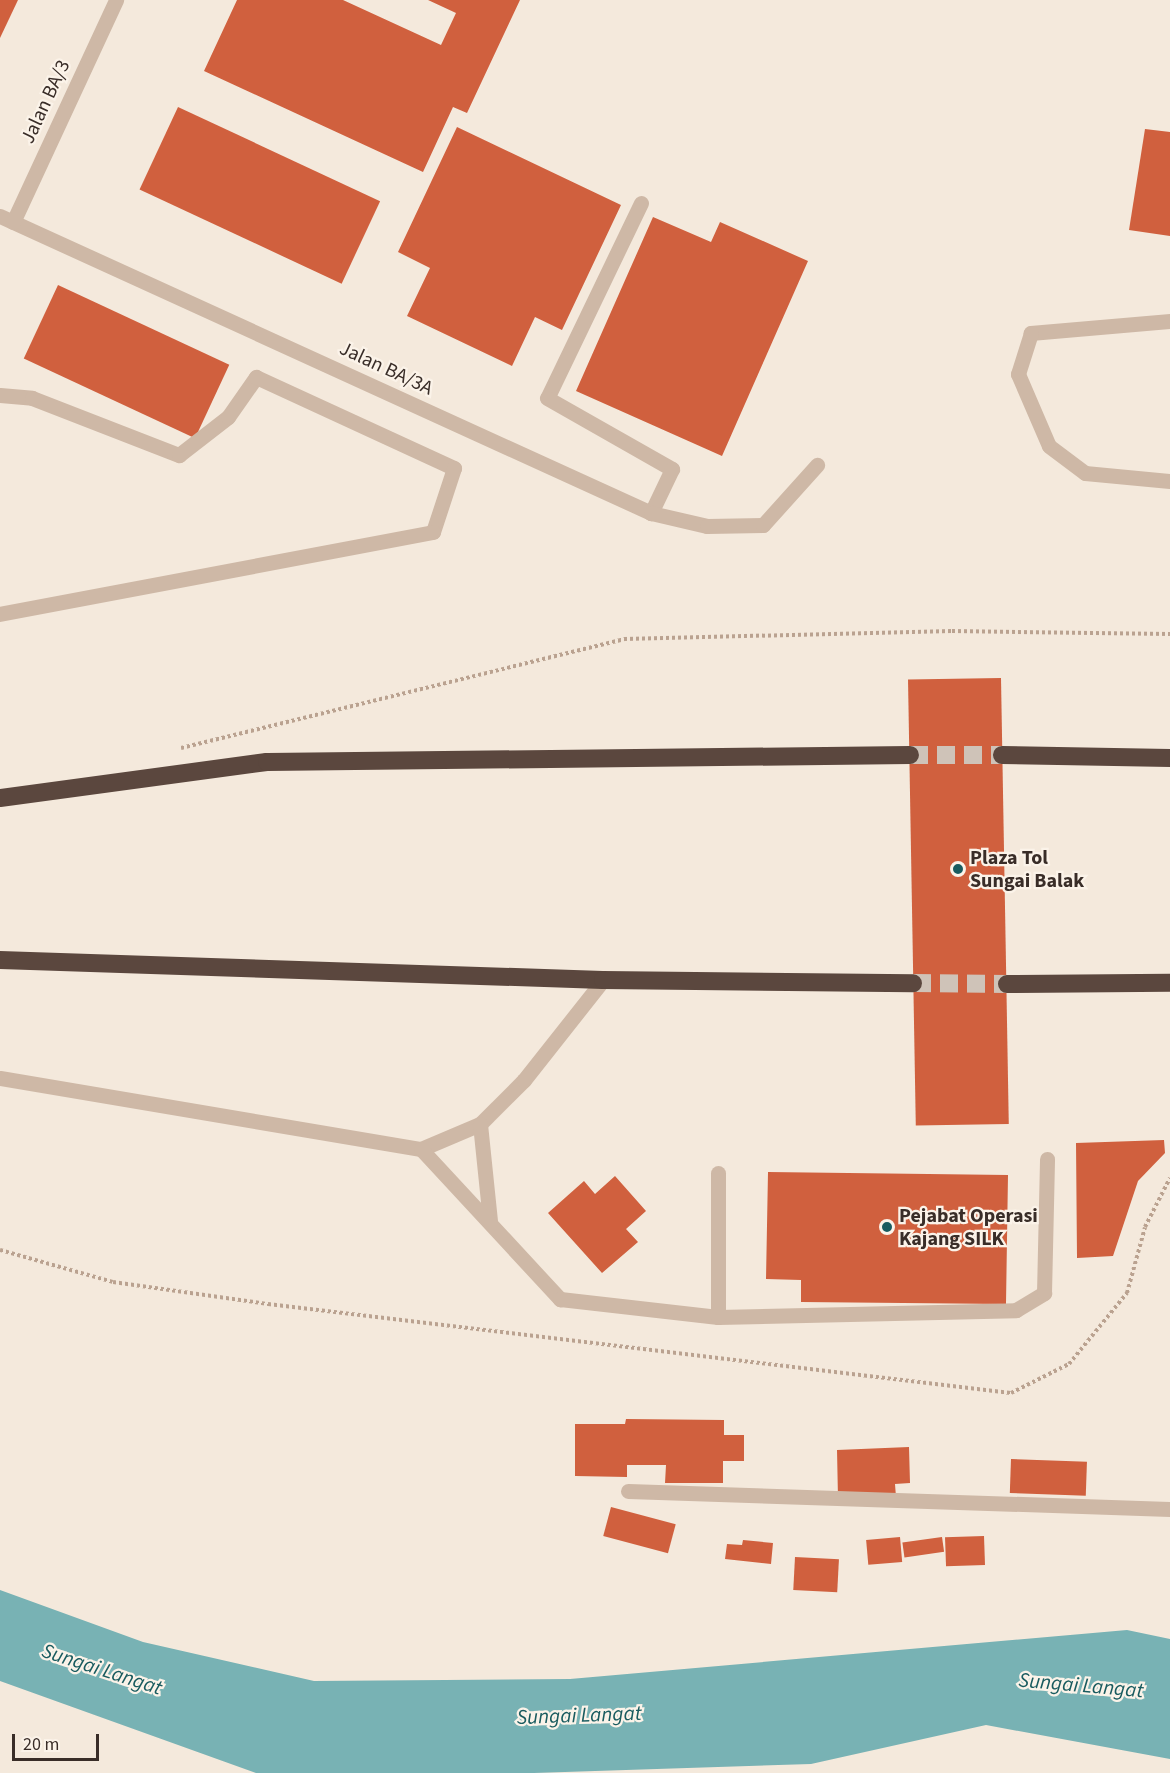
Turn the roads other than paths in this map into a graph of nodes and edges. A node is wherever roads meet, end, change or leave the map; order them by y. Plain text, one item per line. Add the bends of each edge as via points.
1 (116, 0) edge
2 (641, 203) dead end
3 (6, 219) edge
4 (1170, 321) edge
5 (0, 395) edge
6 (817, 465) dead end
7 (1170, 481) edge
8 (651, 513) junction
9 (0, 614) edge
10 (910, 755) tunnel mouth
11 (1002, 755) tunnel mouth
12 (1170, 758) edge
13 (0, 798) edge
14 (0, 960) edge
15 (603, 980) junction
16 (913, 983) tunnel mouth
17 (1170, 983) edge
18 (1007, 984) tunnel mouth
19 (0, 1078) edge
20 (480, 1124) junction
21 (421, 1149) junction
22 (1047, 1159) dead end
23 (718, 1173) dead end
24 (490, 1220) junction
25 (718, 1317) junction
26 (628, 1491) dead end
27 (1170, 1509) edge

1 - 3 street, Jalan BA/3
2 - 8 street via 547,398 672,469
3 - 8 street, Jalan BA/3A
4 - 7 street via 1031,333 1018,374 1049,446 1085,473
5 - 9 street via 32,398 178,455 228,417 256,377 454,468 433,532
6 - 8 street, Jalan BA/3A via 763,525 707,526
10 - 13 highway via 267,762
11 - 12 highway
14 - 15 highway
15 - 16 highway
15 - 20 street via 524,1080
17 - 18 highway
19 - 21 street
20 - 21 street
20 - 24 street
21 - 24 street
22 - 25 street via 1044,1293 1016,1310
23 - 25 street
24 - 25 street via 560,1299
26 - 27 street

